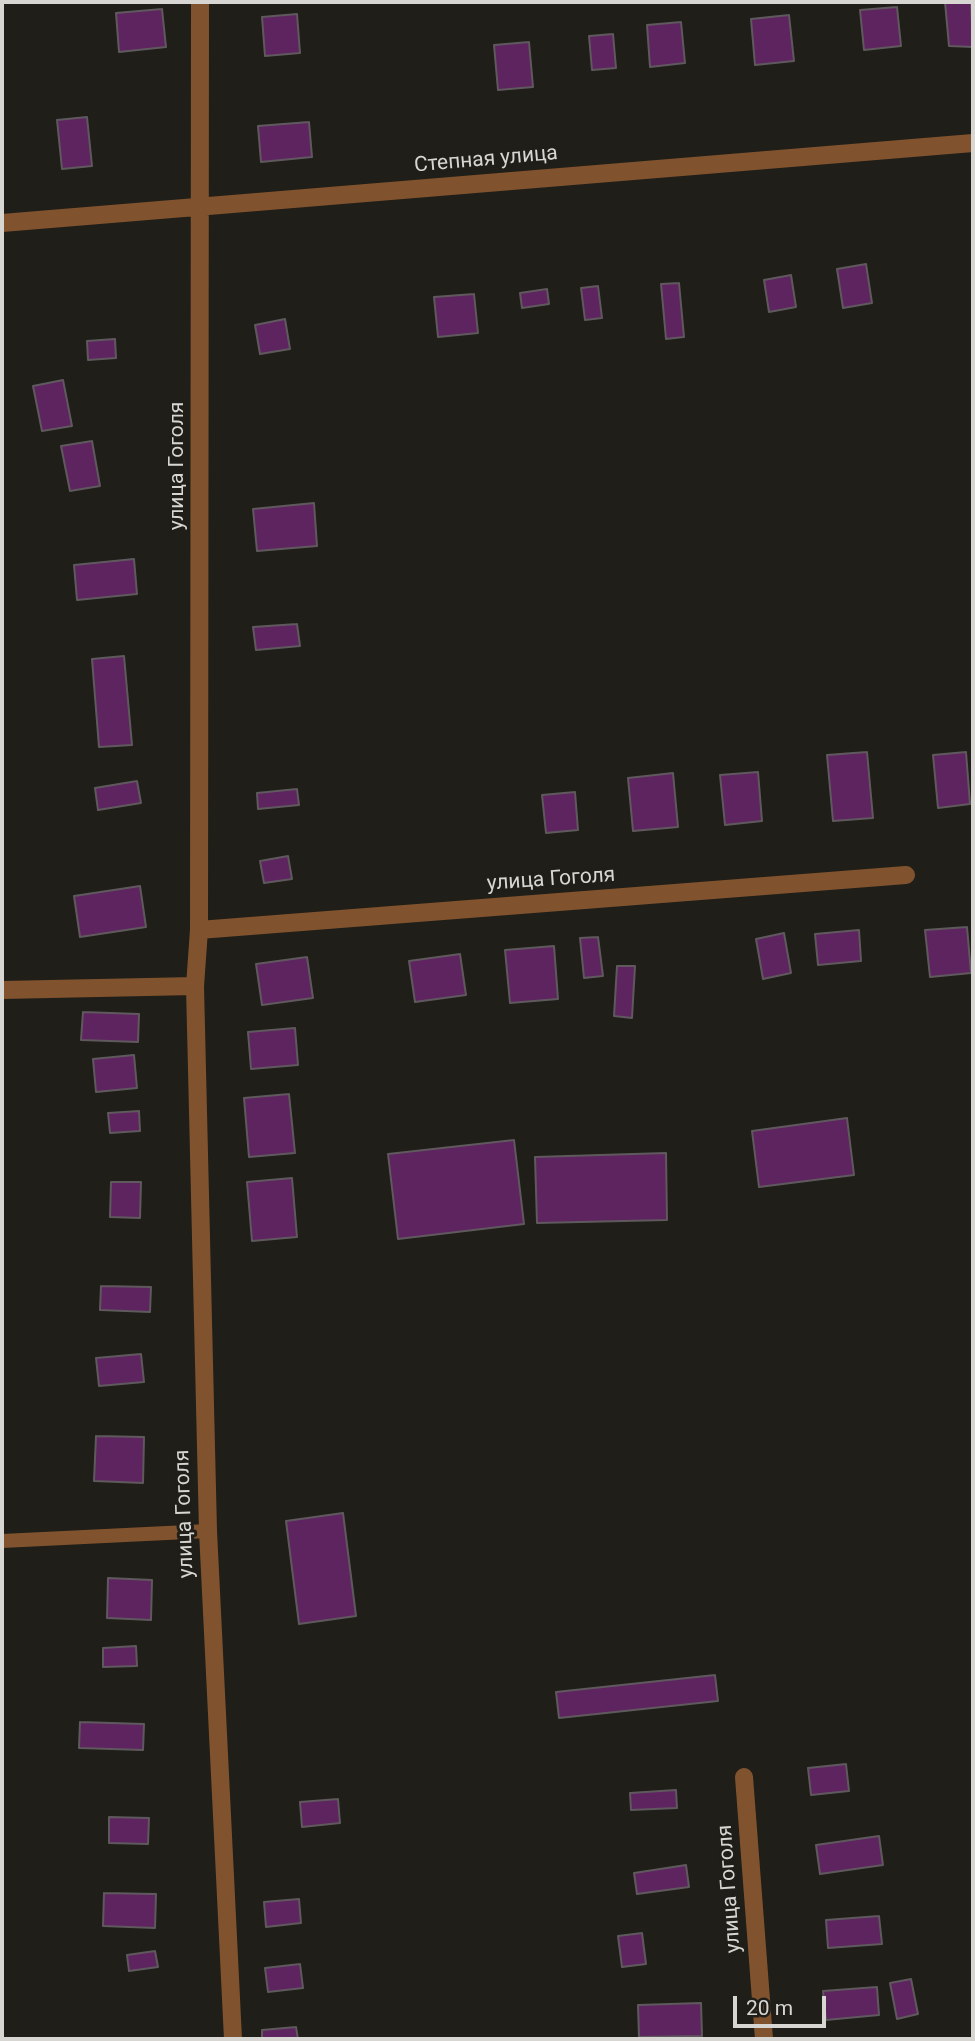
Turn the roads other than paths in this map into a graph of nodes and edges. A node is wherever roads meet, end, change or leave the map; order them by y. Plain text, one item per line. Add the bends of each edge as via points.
1 (200, 2) edge
2 (973, 143) edge
3 (201, 207) junction
4 (2, 223) edge
5 (906, 875) dead end
6 (199, 930) junction
7 (195, 986) junction
8 (2, 990) edge
9 (208, 1531) junction
10 (2, 1541) edge
11 (744, 1777) dead end
12 (233, 2039) edge
13 (764, 2039) edge

1 - 3 street, улица Гоголя
2 - 3 street, Степная улица
3 - 4 street, Степная улица
3 - 6 street, улица Гоголя
5 - 6 street, улица Гоголя
6 - 7 street, улица Гоголя
7 - 8 street
7 - 9 street, улица Гоголя
9 - 10 lane
9 - 12 street, улица Гоголя
11 - 13 street, улица Гоголя

